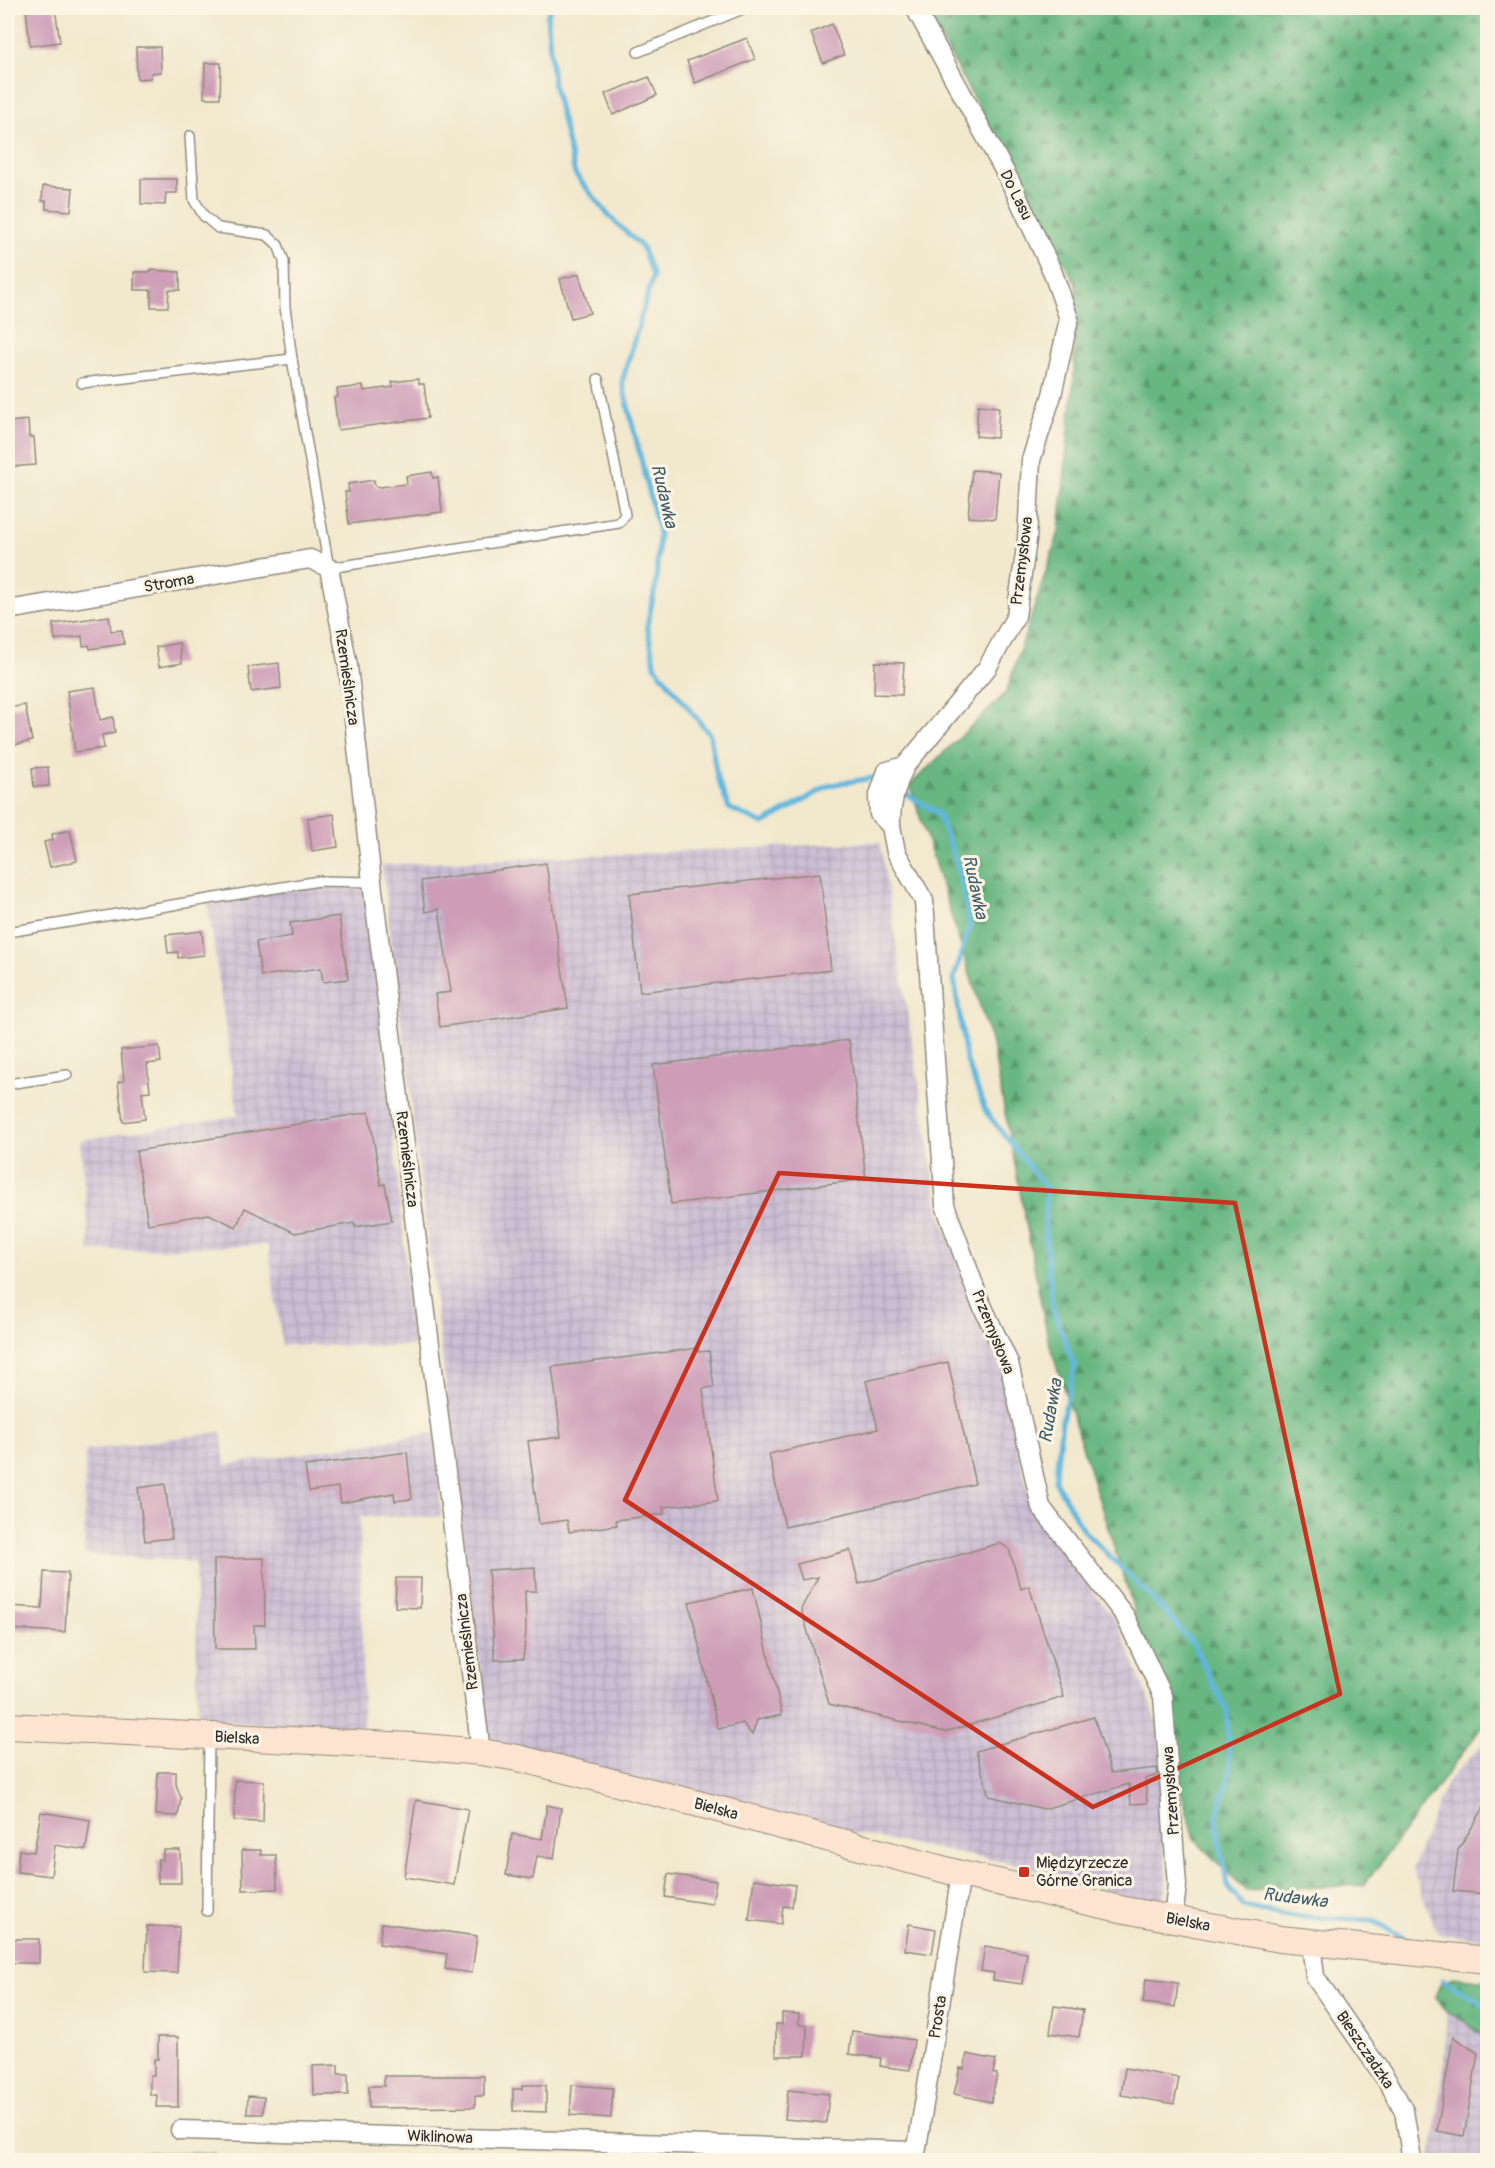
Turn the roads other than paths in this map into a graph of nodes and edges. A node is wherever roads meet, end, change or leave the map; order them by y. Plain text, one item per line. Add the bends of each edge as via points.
1 (745, 8) edge
2 (915, 8) edge
3 (638, 52) dead end
4 (190, 136) dead end
5 (292, 358) junction
6 (598, 380) dead end
7 (82, 383) dead end
8 (1052, 395) joint
9 (329, 568) junction
10 (8, 610) edge
11 (896, 768) junction
12 (891, 826) junction
13 (372, 882) junction
14 (8, 932) edge
15 (67, 1075) dead end
16 (8, 1084) edge
17 (8, 1725) edge
18 (209, 1737) junction
19 (481, 1752) junction
20 (961, 1874) junction
21 (207, 1911) dead end
22 (1173, 1919) junction
23 (1311, 1943) junction
24 (1488, 1960) edge
25 (180, 2130) dead end
26 (916, 2156) edge
27 (1412, 2160) edge

1 - 3 lane
2 - 8 street, Do Lasu via 1011,183 1053,273 1069,319
4 - 5 lane via 194,200 204,216 218,228 267,235 278,244 284,261
5 - 7 lane
5 - 9 lane
6 - 9 lane via 625,515 619,524
8 - 11 street, Przemysłowa via 1031,460 1027,540 1016,616 987,668
9 - 10 street, Stroma via 310,559
9 - 13 street, Rzemieślnicza via 348,666
11 - 12 street, Przemysłowa
11 - 12 street, Przemysłowa via 878,798 879,814
12 - 22 street, Przemysłowa via 896,852 924,901 945,1205 979,1299 1009,1363 1041,1507 1125,1616 1163,1696 1177,1885
13 - 14 lane via 319,881
13 - 19 street, Rzemieślnicza
15 - 16 lane
17 - 18 street, Bielska
18 - 19 street, Bielska
18 - 21 lane
19 - 20 street, Bielska via 684,1800
20 - 22 street, Bielska
20 - 26 street, Prosta
22 - 23 street, Bielska
23 - 24 street, Bielska
23 - 27 street, Bieszczadzka via 1315,1977 1404,2111
25 - 26 street, Wiklinowa

